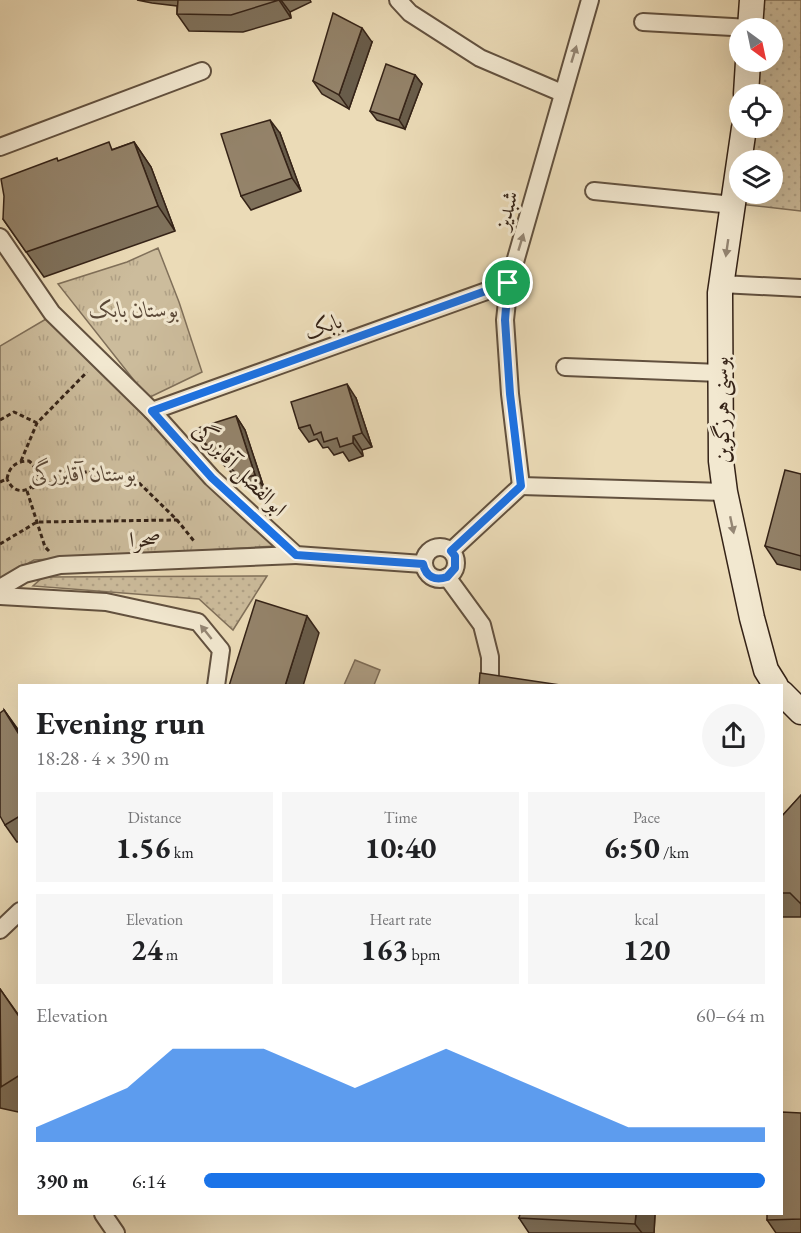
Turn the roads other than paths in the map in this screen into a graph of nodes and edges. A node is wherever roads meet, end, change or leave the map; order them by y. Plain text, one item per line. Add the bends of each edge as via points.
1 (398, 0) edge
2 (590, 0) edge
3 (752, 0) edge
4 (751, 18) edge
5 (643, 22) dead end
6 (729, 27) edge
7 (202, 71) dead end
8 (562, 93) junction
9 (743, 138) edge
10 (0, 147) edge
11 (594, 191) dead end
12 (733, 205) junction
13 (0, 237) edge
14 (508, 283) junction
15 (721, 284) junction
16 (801, 288) edge
17 (565, 367) dead end
18 (720, 373) junction
19 (152, 411) junction
20 (521, 486) junction
21 (725, 492) junction
22 (451, 551) junction
23 (296, 555) junction
24 (423, 564) junction
25 (447, 577) junction
26 (0, 588) edge
27 (0, 596) edge
28 (216, 684) edge
29 (490, 684) edge
30 (775, 684) edge
31 (783, 694) edge
32 (801, 712) edge
33 (18, 913) edge
34 (0, 930) edge
35 (103, 1215) edge
36 (116, 1233) edge

1 - 8 street via 410,13 480,58
8 -> 2 street, شبدیز
3 - 4 street
5 - 6 street
7 - 10 street
14 -> 8 street, شبدیز
9 - 12 street, بوسنی هرزگوین
11 - 12 street
12 -> 15 street, بوسنی هرزگوین
13 - 19 street, ابوالفضل آقابزرگی via 52,313
14 - 19 street, بابک
14 - 20 street, شبدیز via 505,320
15 - 16 street
15 - 18 street, بوسنی هرزگوین
17 - 18 street
18 - 21 street, بوسنی هرزگوین
19 - 23 street, ابوالفضل آقابزرگی via 212,478
20 - 21 street
20 - 22 street
21 -> 30 street, بوسنی هرزگوین via 752,618 766,670
22 - 24 street via 433,548
22 - 25 street via 455,568
23 - 24 street
23 - 26 street, صحرا via 60,565 24,574
24 - 25 street via 429,576
25 - 29 street via 482,625 490,657
28 -> 27 street via 221,650 198,622 106,602
31 - 32 street
33 - 34 street
35 - 36 street

